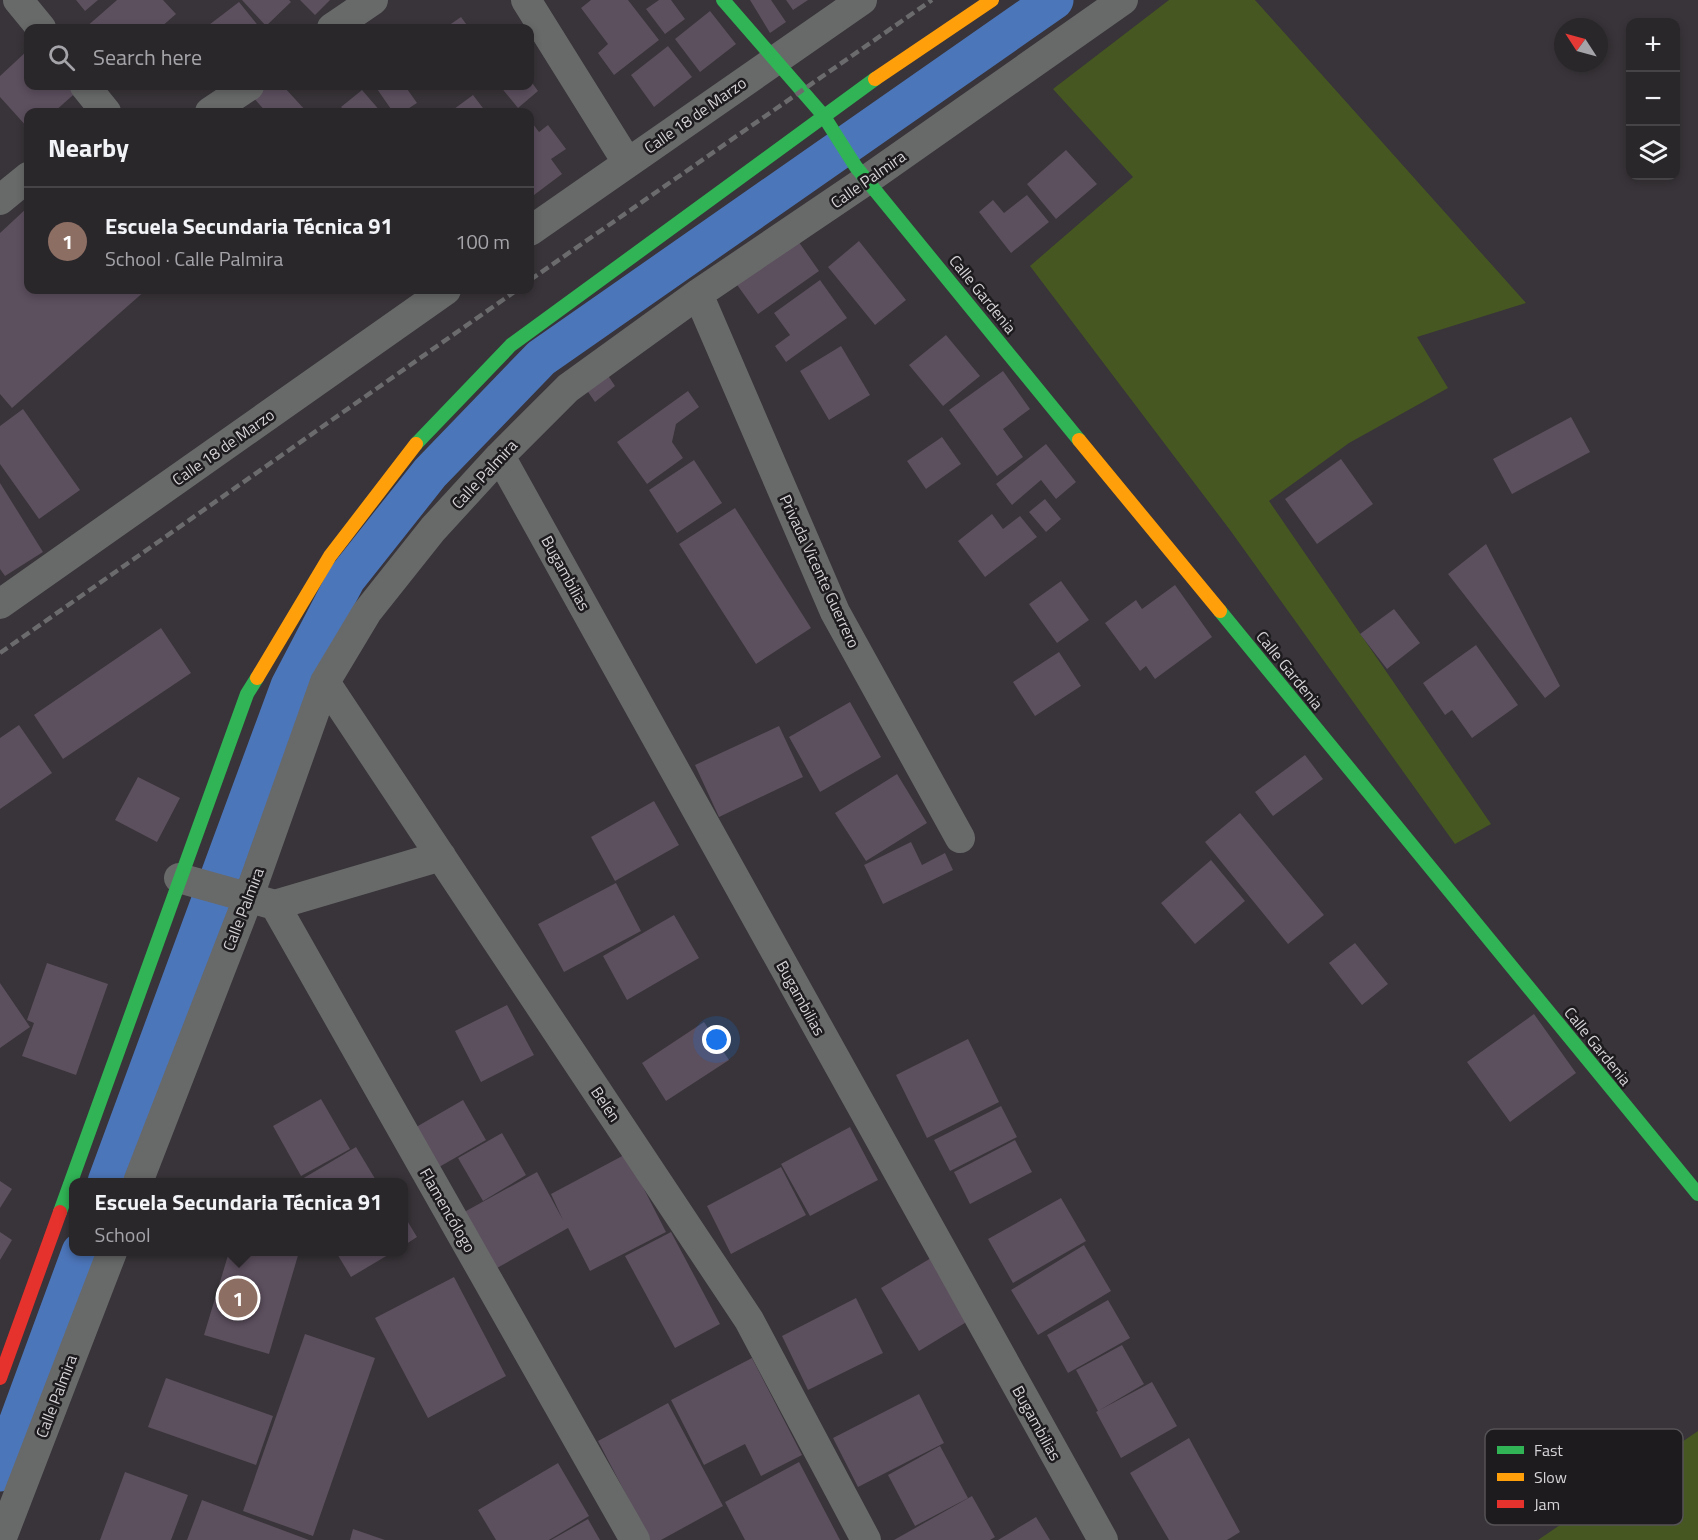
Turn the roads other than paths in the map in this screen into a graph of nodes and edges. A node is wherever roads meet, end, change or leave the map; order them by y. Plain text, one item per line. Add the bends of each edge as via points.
1 (18, 0) edge
2 (373, 0) edge
3 (526, 0) edge
4 (723, 0) edge
5 (862, 0) edge
6 (992, 0) edge
7 (1123, 0) edge
8 (37, 24) edge
9 (338, 24) edge
10 (774, 60) junction
11 (88, 90) edge
12 (243, 90) edge
13 (103, 108) edge
14 (216, 108) edge
15 (825, 119) junction
16 (627, 162) junction
17 (862, 173) junction
18 (24, 180) edge
19 (0, 200) edge
20 (534, 228) edge
21 (440, 294) edge
22 (698, 294) junction
23 (500, 456) junction
24 (0, 603) edge
25 (325, 682) junction
26 (960, 838) dead end
27 (441, 856) junction
28 (186, 879) junction
29 (249, 896) junction
30 (75, 1178) edge
31 (140, 1178) edge
32 (69, 1193) edge
33 (1698, 1194) edge
34 (110, 1256) edge
35 (0, 1378) edge
36 (2, 1531) edge
37 (635, 1540) edge
38 (866, 1540) edge
39 (1102, 1540) edge

1 - 8 street
2 - 9 street
3 - 16 street
4 - 10 street, Calle Gardenia
5 - 10 street, Calle 18 de Marzo
6 - 15 street
7 - 17 street, Calle Palmira
10 - 15 street, Calle Gardenia
10 - 16 street, Calle 18 de Marzo
11 - 13 street
12 - 14 street
15 - 17 street, Calle Gardenia
15 - 28 street via 511,345 406,454 330,556 247,694
16 - 20 street, Calle 18 de Marzo
17 - 22 street, Calle Palmira
17 - 33 street, Calle Gardenia
18 - 19 street
21 - 24 street, Calle 18 de Marzo
22 - 23 street, Calle Palmira via 568,388
22 - 26 street, Privada Vicente Guerrero via 835,612
23 - 25 street, Calle Palmira via 433,529 367,612
23 - 39 street, Bugambilias
25 - 27 street, Belén
25 - 29 street, Calle Palmira
27 - 29 street
27 - 38 street, Belén via 749,1320
28 - 29 street
28 - 30 street
29 - 31 street, Calle Palmira
29 - 37 street, Flamencólogo
32 - 35 street
34 - 36 street, Calle Palmira

